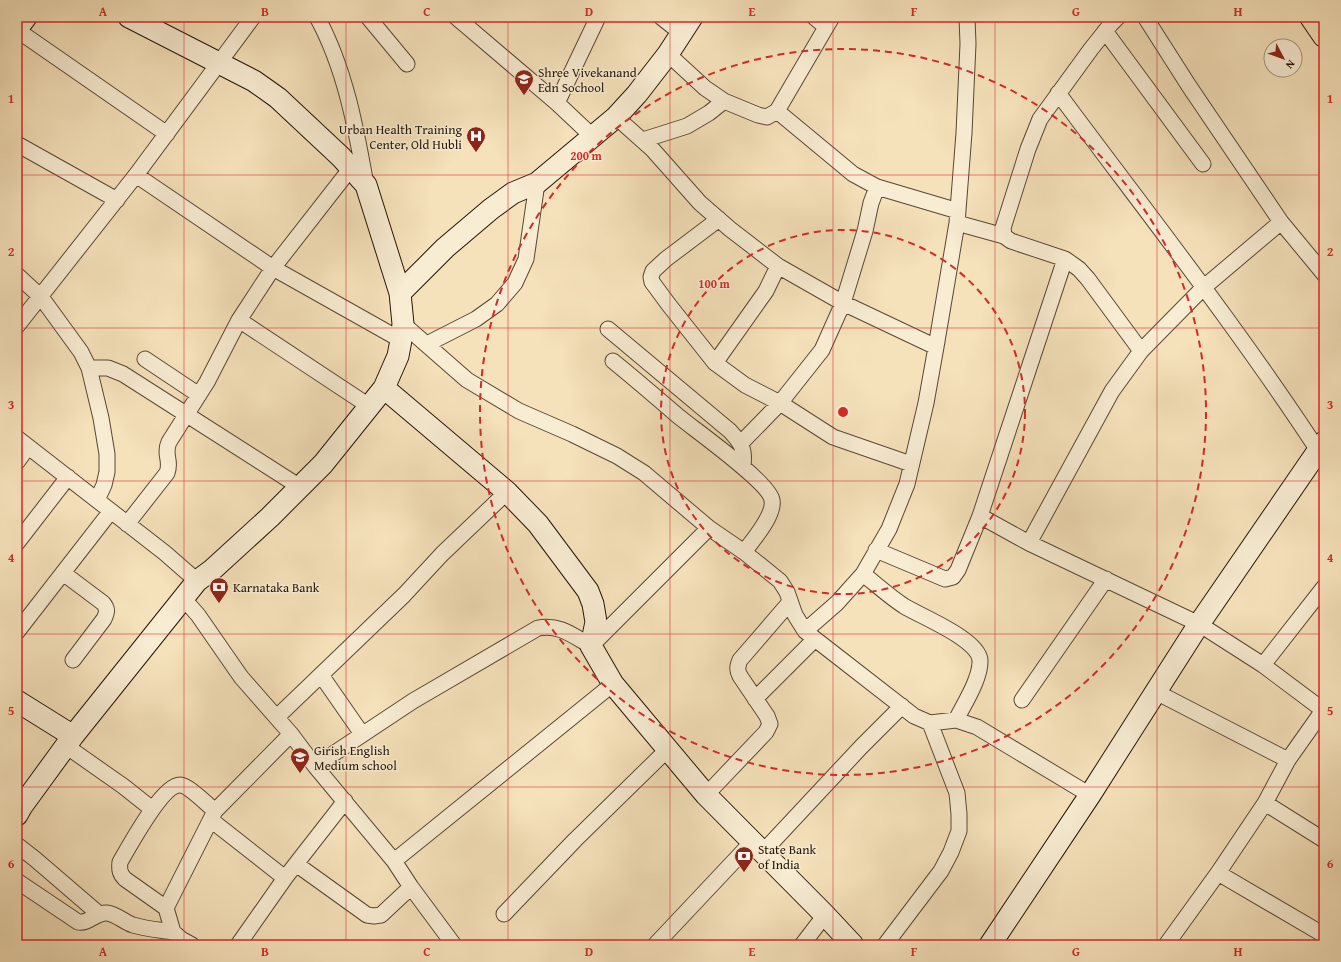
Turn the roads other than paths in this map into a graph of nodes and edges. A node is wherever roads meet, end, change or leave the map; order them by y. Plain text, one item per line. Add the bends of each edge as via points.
1 (26, 17) edge
2 (129, 17) edge
3 (253, 17) edge
4 (317, 17) edge
5 (368, 17) edge
6 (598, 17) edge
7 (661, 17) edge
8 (814, 17) edge
9 (967, 17) edge
10 (1118, 17) edge
11 (1145, 17) edge
12 (1311, 17) edge
13 (461, 18) edge
14 (829, 22) edge
15 (687, 25) edge
16 (17, 30) edge
17 (1105, 31) junction
18 (1324, 36) edge
19 (668, 54) junction
20 (219, 64) junction
21 (408, 64) dead end
22 (1058, 93) junction
23 (724, 100) junction
24 (557, 103) junction
25 (777, 111) junction
26 (616, 117) junction
27 (166, 134) junction
28 (592, 136) junction
29 (643, 140) junction
30 (17, 144) edge
31 (1203, 164) dead end
32 (351, 168) junction
33 (136, 175) junction
34 (537, 183) junction
35 (366, 185) junction
36 (877, 187) junction
37 (116, 200) junction
38 (958, 217) junction
39 (719, 219) junction
40 (1281, 222) junction
41 (1004, 236) junction
42 (1065, 259) junction
43 (778, 266) junction
44 (274, 268) junction
45 (1324, 274) edge
46 (17, 275) edge
47 (1204, 288) junction
48 (400, 293) junction
49 (41, 297) junction
50 (843, 303) junction
51 (239, 320) junction
52 (17, 326) edge
53 (608, 329) dead end
54 (402, 332) junction
55 (427, 344) junction
56 (936, 347) junction
57 (1140, 350) junction
58 (146, 359) dead end
59 (613, 360) dead end
60 (715, 363) junction
61 (89, 368) junction
62 (384, 388) junction
63 (199, 395) junction
64 (780, 403) junction
65 (369, 406) junction
66 (187, 414) junction
67 (22, 443) edge
68 (741, 443) junction
69 (1322, 450) edge
70 (17, 462) edge
71 (912, 464) junction
72 (743, 467) junction
73 (68, 477) junction
74 (300, 488) junction
75 (508, 492) junction
76 (97, 500) junction
77 (111, 511) junction
78 (980, 516) junction
79 (127, 524) junction
80 (709, 528) junction
81 (17, 543) edge
82 (1029, 543) junction
83 (876, 550) junction
84 (744, 552) junction
85 (63, 573) junction
86 (863, 574) junction
87 (1106, 579) junction
88 (197, 581) junction
89 (1324, 587) edge
90 (183, 598) junction
91 (790, 602) junction
92 (1199, 624) junction
93 (17, 632) edge
94 (810, 635) junction
95 (590, 646) junction
96 (73, 660) dead end
97 (1263, 665) junction
98 (321, 675) junction
99 (613, 684) junction
100 (1156, 692) junction
101 (755, 699) junction
102 (1022, 700) dead end
103 (17, 702) edge
104 (902, 706) junction
105 (1324, 710) edge
106 (276, 717) junction
107 (956, 720) junction
108 (930, 723) junction
109 (291, 734) junction
110 (362, 734) junction
111 (70, 741) junction
112 (668, 749) junction
113 (1288, 760) junction
114 (315, 766) junction
115 (706, 795) junction
116 (1090, 795) junction
117 (345, 801) junction
118 (1265, 803) junction
119 (19, 808) edge
120 (152, 809) junction
121 (213, 815) junction
122 (1324, 840) edge
123 (17, 845) edge
124 (758, 847) junction
125 (394, 861) junction
126 (296, 864) junction
127 (1218, 873) junction
128 (285, 878) junction
129 (17, 880) edge
130 (411, 887) junction
131 (166, 908) junction
132 (99, 914) junction
133 (504, 914) dead end
134 (825, 915) junction
135 (173, 932) junction
136 (1324, 935) edge
137 (1170, 944) edge
138 (192, 945) edge
139 (238, 945) edge
140 (454, 945) edge
141 (655, 945) edge
142 (802, 945) edge
143 (853, 945) edge
144 (885, 945) edge
145 (990, 945) edge

1 - 16 main road
2 - 20 main road
3 - 20 street
4 - 35 street via 341,70
5 - 21 street
6 - 24 street
7 - 15 street
8 - 14 street
9 - 38 street via 964,134
10 - 17 street
11 - 40 street
12 - 18 highway
13 - 24 street
14 - 25 street
15 - 19 main road
16 - 27 street
17 - 22 street
17 - 31 street
19 - 23 street via 705,88
19 - 26 main road
20 - 27 street
20 - 32 main road via 254,81 278,98
22 - 41 street via 1040,119 1028,149 1003,228
22 - 47 street
23 - 25 street via 758,116 767,117
23 - 29 street via 709,113 687,126
24 - 28 street
25 - 36 street via 853,174
26 - 28 main road
26 - 29 street
27 - 33 street
28 - 34 main road
29 - 39 street via 700,203
30 - 37 street
32 - 35 main road
32 - 44 street
33 - 37 street
33 - 44 street
34 - 48 main road via 513,193 491,209 445,248
34 - 55 street via 526,259 515,283 497,304 476,319
35 - 48 main road
36 - 38 street
36 - 50 street
37 - 49 street
38 - 41 street
38 - 56 street
39 - 43 street
39 - 60 street via 658,266 651,276 652,282 668,306
40 - 45 street
40 - 47 street
41 - 42 street via 1011,241
42 - 57 street via 1088,279
42 - 78 street
43 - 50 street
43 - 60 street via 766,291
44 - 51 street
44 - 54 street
46 - 49 street
47 - 57 street
47 - 69 street
48 - 54 main road
49 - 52 street
49 - 61 street via 81,352
50 - 56 street
50 - 64 street via 822,350
51 - 63 street
51 - 65 street
53 - 68 street via 730,430
54 - 55 street
54 - 62 main road via 398,356
55 - 80 street via 467,380 519,411 617,456 644,473
56 - 71 street
57 - 82 street via 1112,391
58 - 63 street
59 - 72 street
60 - 64 street via 745,385
61 - 66 street via 115,370
61 - 76 street via 107,454 104,485
62 - 65 main road
62 - 75 main road
63 - 66 street
64 - 68 street
64 - 71 street via 833,437
65 - 74 main road via 323,464
66 - 74 street
66 - 79 street via 166,449 169,467 166,473
67 - 70 street
67 - 73 street
68 - 72 street via 745,454
69 - 92 main road
71 - 83 street via 895,515
72 - 84 street via 772,498 773,507
73 - 76 street
73 - 81 street
74 - 88 main road
75 - 95 main road via 538,524 588,591 596,622
75 - 98 street
76 - 77 street
77 - 79 street
77 - 85 street
78 - 82 street
78 - 83 street via 953,577 945,579
79 - 88 street
80 - 84 street
80 - 95 street
82 - 87 street
83 - 86 street
84 - 91 street via 780,581
85 - 93 street
85 - 96 street via 103,603 107,612
86 - 94 street
86 - 107 street via 904,606 962,638 975,650 980,658 980,667
87 - 92 street
87 - 102 street
88 - 90 main road
89 - 97 street
90 - 106 street via 198,615 241,677
90 - 111 main road
91 - 94 street
91 - 101 street via 738,665 737,671
92 - 97 street
92 - 100 main road
94 - 101 street
94 - 104 street
95 - 99 main road
95 - 110 street via 559,628 538,628 489,655
97 - 105 street
98 - 106 street
98 - 110 street
99 - 112 main road
99 - 125 street
100 - 113 street
100 - 116 main road
101 - 115 street via 770,724 766,732
103 - 111 main road
104 - 108 street via 914,716
104 - 124 street
105 - 113 street
106 - 109 street
107 - 108 street
107 - 116 street via 977,727
108 - 144 street via 957,792 958,831 941,871
109 - 114 street
109 - 121 street
110 - 114 street
111 - 119 main road
111 - 120 street
112 - 115 main road
112 - 133 street
113 - 118 street
114 - 117 street
115 - 124 main road
116 - 145 main road
117 - 125 street
117 - 126 street
118 - 122 street
118 - 127 street
120 - 121 street via 168,791 180,785 187,788
120 - 131 street via 120,862 119,868 125,879
121 - 128 street
121 - 131 street
123 - 132 street
124 - 134 main road
124 - 141 street
125 - 130 street
126 - 128 street
126 - 130 street via 367,915 381,915
127 - 136 street
127 - 137 street
128 - 139 street
129 - 132 street via 78,922
130 - 140 street
131 - 135 street
132 - 135 street via 109,913 131,925
134 - 142 street
134 - 143 main road
135 - 138 street

